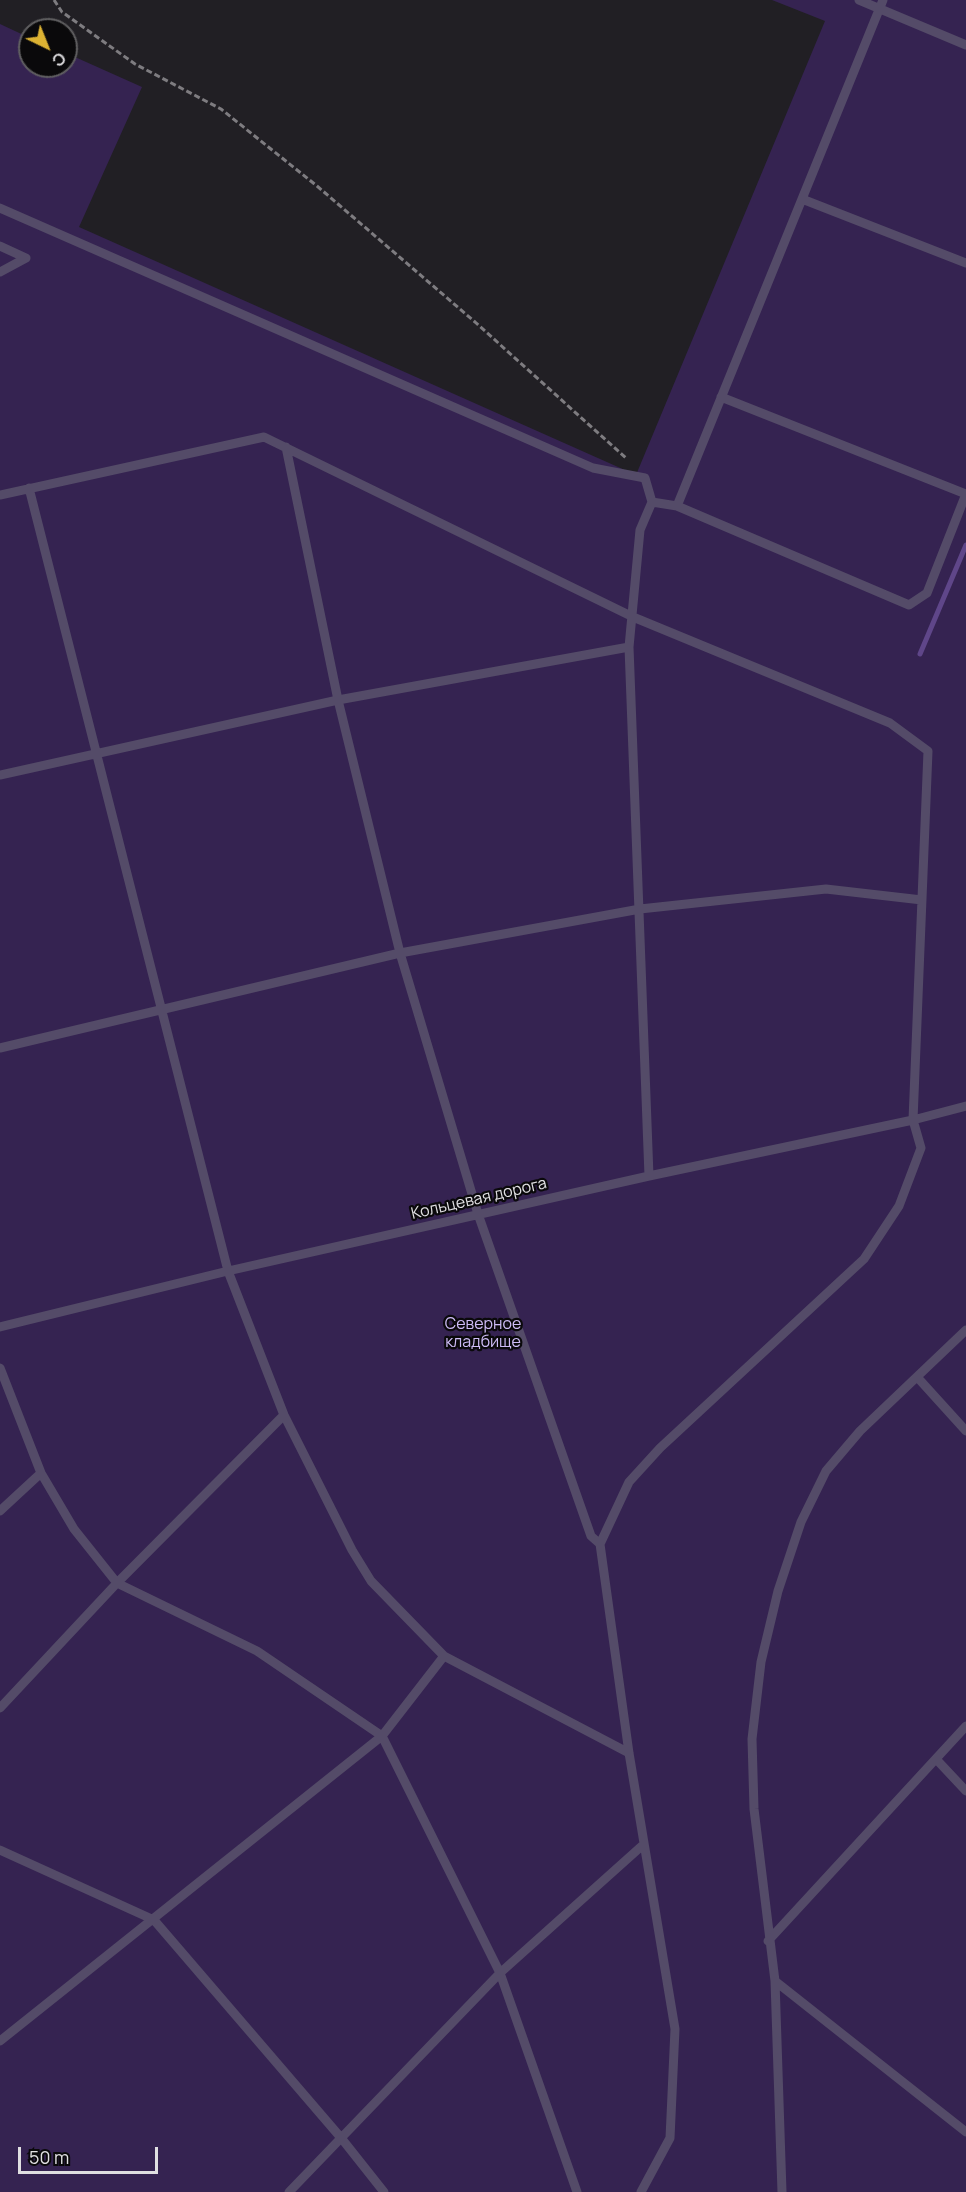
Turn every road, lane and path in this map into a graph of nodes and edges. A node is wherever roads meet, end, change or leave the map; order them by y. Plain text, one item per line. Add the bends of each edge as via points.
1 (54, 0) edge
2 (859, 0) edge
3 (881, 4) edge
4 (966, 45) edge
5 (802, 199) junction
6 (0, 208) edge
7 (0, 246) edge
8 (966, 264) edge
9 (0, 272) edge
10 (721, 397) junction
11 (286, 447) junction
12 (645, 478) junction
13 (28, 488) junction
14 (966, 494) edge
15 (0, 495) edge
16 (652, 502) junction
17 (677, 506) junction
18 (633, 617) junction
19 (629, 647) junction
20 (338, 700) junction
21 (94, 755) junction
22 (0, 775) edge
23 (922, 900) junction
24 (640, 909) junction
25 (400, 953) junction
26 (162, 1010) junction
27 (0, 1047) edge
28 (966, 1106) edge
29 (914, 1120) junction
30 (649, 1176) junction
31 (478, 1214) junction
32 (228, 1271) junction
33 (0, 1327) edge
34 (966, 1330) edge
35 (0, 1368) edge
36 (918, 1378) junction
37 (284, 1415) junction
38 (966, 1431) edge
39 (41, 1473) junction
40 (0, 1511) edge
41 (600, 1544) junction
42 (117, 1583) junction
43 (444, 1656) junction
44 (0, 1708) edge
45 (966, 1726) edge
46 (382, 1736) junction
47 (629, 1753) junction
48 (936, 1759) junction
49 (966, 1791) edge
50 (644, 1844) junction
51 (0, 1850) edge
52 (154, 1920) junction
53 (768, 1941) junction
54 (501, 1973) junction
55 (775, 1981) junction
56 (0, 2041) edge
57 (966, 2132) edge
58 (342, 2139) junction
59 (289, 2192) edge
60 (384, 2192) edge
61 (577, 2192) edge
62 (641, 2192) edge
63 (782, 2192) edge

1 - 12 path via 62,12 135,64 221,109 300,172 475,322
2 - 3 lane
3 - 4 lane
3 - 5 lane
5 - 8 lane
5 - 10 lane
6 - 12 lane via 593,468
7 - 9 lane via 26,258
10 - 14 lane
10 - 17 lane
11 - 13 lane via 264,437
11 - 18 lane
11 - 20 lane
12 - 16 lane
13 - 15 lane
13 - 21 lane
14 - 17 lane via 927,593 909,605
16 - 17 lane
16 - 18 lane via 640,530
18 - 19 lane
18 - 23 lane via 890,723 928,750
19 - 20 lane
19 - 24 lane
20 - 21 lane
20 - 25 lane
21 - 22 lane
21 - 26 lane
23 - 24 lane via 826,889
23 - 29 lane
24 - 25 lane
24 - 30 lane
25 - 26 lane
25 - 31 lane
26 - 27 lane
26 - 32 lane
28 - 29 lane, Кольцевая дорога
29 - 30 lane, Кольцевая дорога
29 - 41 lane via 921,1148 899,1206 864,1259 660,1448 629,1482
30 - 31 lane, Кольцевая дорога
31 - 32 lane, Кольцевая дорога
31 - 41 lane via 591,1536
32 - 33 lane, Кольцевая дорога
32 - 37 lane
34 - 36 lane
35 - 39 lane
36 - 38 lane
36 - 53 lane via 860,1431 825,1471 801,1522 778,1591 761,1662 752,1739 754,1809
37 - 42 lane
37 - 43 lane via 371,1581
39 - 40 lane
39 - 42 lane via 74,1529
41 - 47 lane
42 - 44 lane
42 - 46 lane via 257,1651
43 - 46 lane
43 - 47 lane
45 - 48 lane
46 - 52 lane
46 - 54 lane
47 - 50 lane
48 - 49 lane
48 - 53 lane
50 - 54 lane
50 - 62 lane via 675,2029 670,2138
51 - 52 lane
52 - 56 lane
52 - 58 lane
53 - 55 lane
54 - 58 lane
54 - 61 lane
55 - 57 lane
55 - 63 lane
58 - 59 lane
58 - 60 lane

